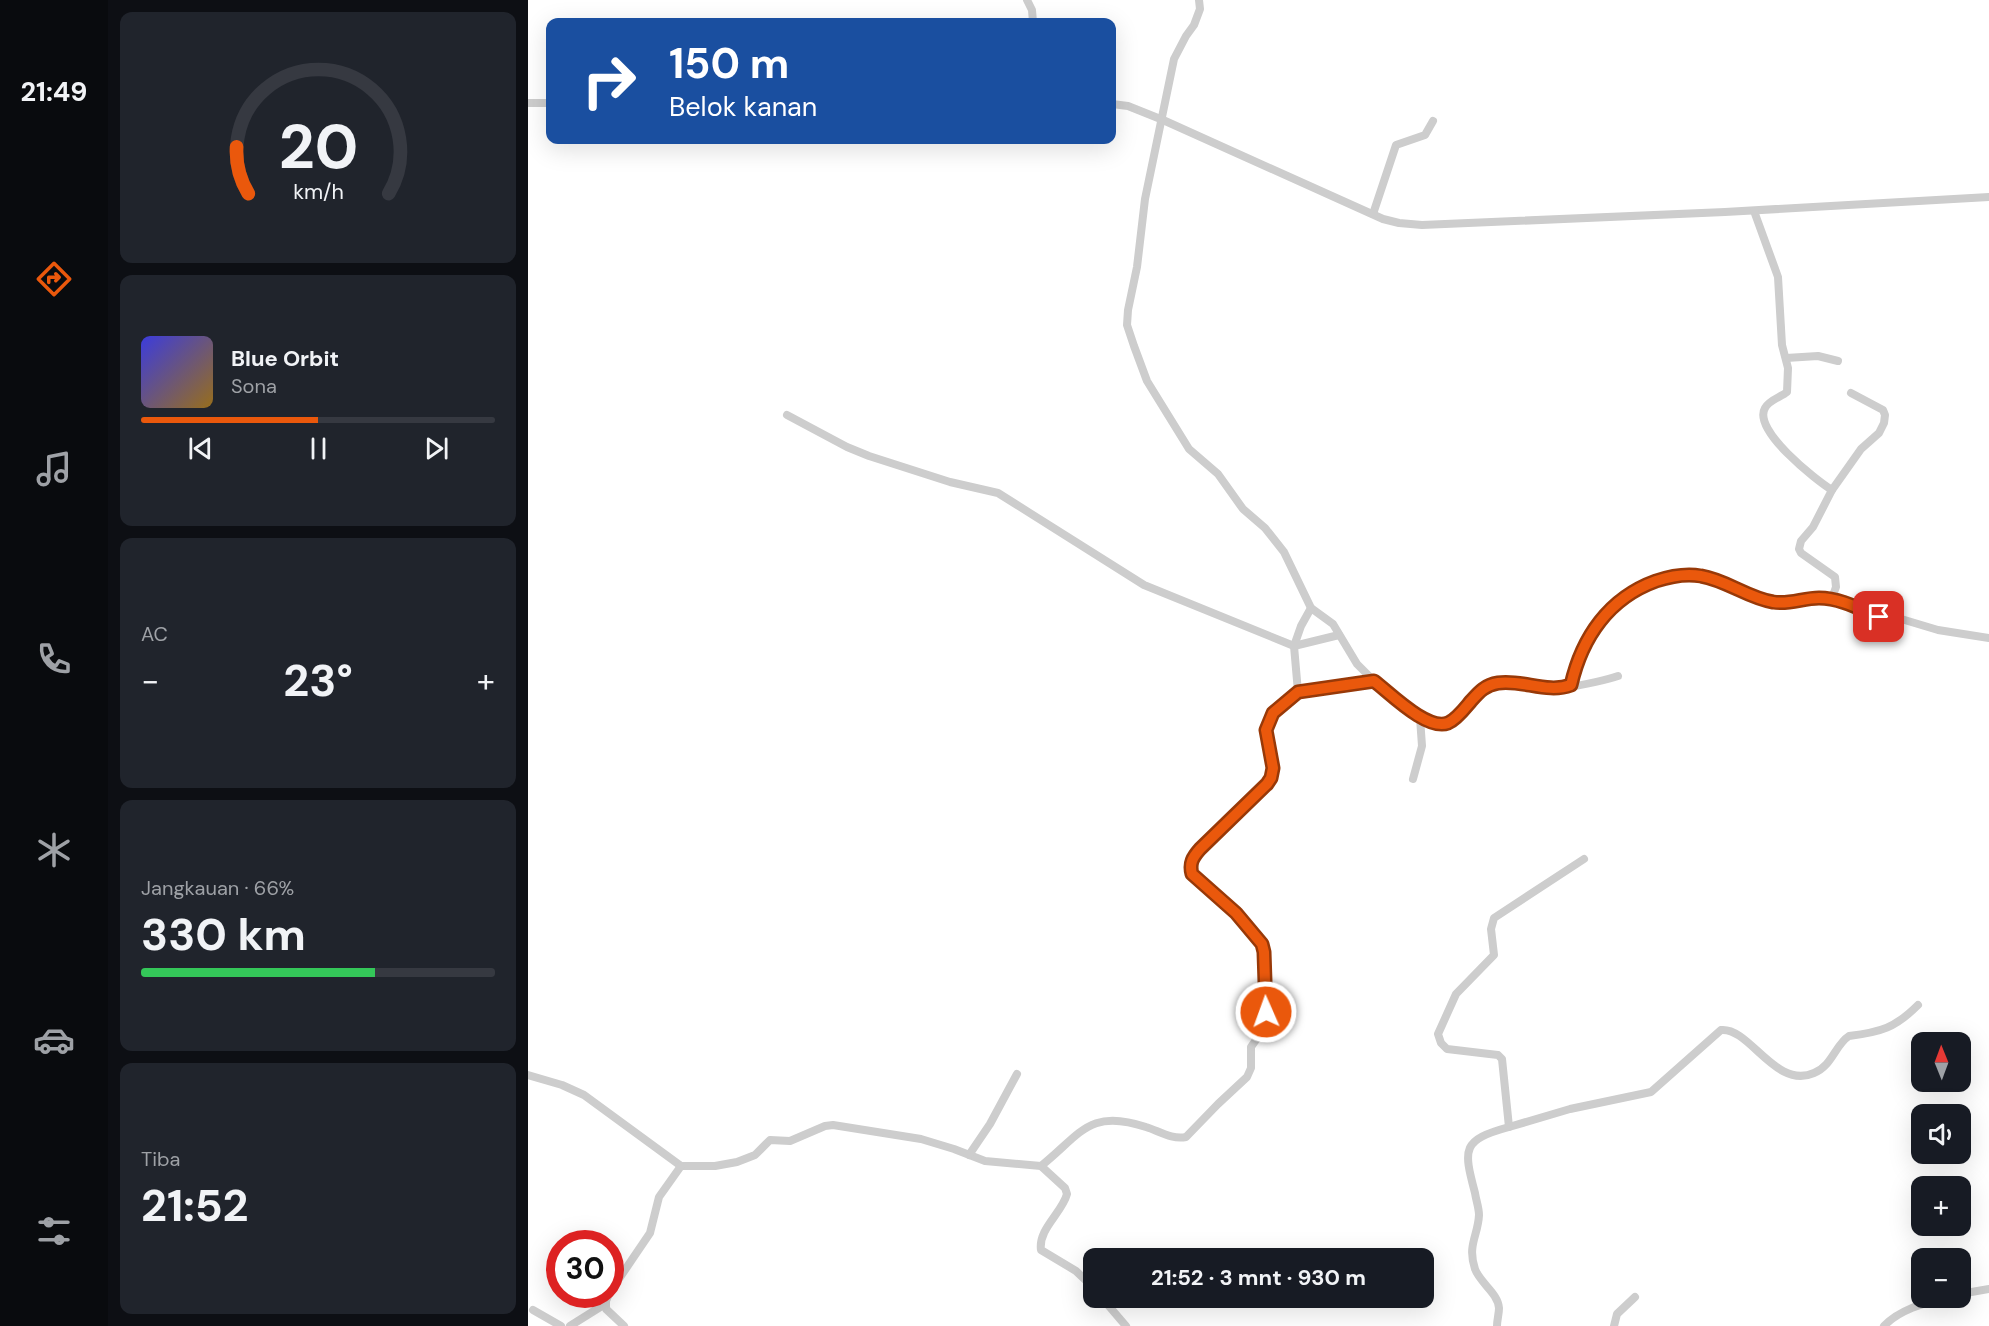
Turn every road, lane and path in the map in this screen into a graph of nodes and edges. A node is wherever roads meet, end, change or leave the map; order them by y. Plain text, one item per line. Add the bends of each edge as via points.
1 (1027, 0) edge
2 (1199, 0) edge
3 (1033, 18) edge
4 (528, 103) edge
5 (546, 103) edge
6 (1116, 104) edge
7 (1163, 120) junction
8 (1433, 121) dead end
9 (1989, 197) edge
10 (1754, 210) junction
11 (1373, 214) junction
12 (1786, 358) junction
13 (1838, 361) dead end
14 (1851, 393) dead end
15 (787, 415) dead end
16 (1832, 490) junction
17 (1833, 598) junction
18 (1311, 608) junction
19 (1339, 635) junction
20 (1989, 638) edge
21 (1294, 646) junction
22 (1618, 676) dead end
23 (1374, 681) junction
24 (1571, 685) junction
25 (1298, 692) junction
26 (1420, 718) junction
27 (1413, 779) dead end
28 (1584, 859) dead end
29 (1918, 1005) dead end
30 (1017, 1074) dead end
31 (528, 1076) edge
32 (1509, 1126) junction
33 (969, 1155) junction
34 (681, 1166) junction
35 (1041, 1166) junction
36 (624, 1272) edge
37 (1083, 1278) edge
38 (1989, 1288) edge
39 (1971, 1292) edge
40 (1635, 1297) dead end
41 (599, 1308) edge
42 (606, 1308) edge
43 (1111, 1308) edge
44 (1913, 1308) edge
45 (532, 1310) dead end
46 (561, 1326) edge
47 (570, 1326) edge
48 (624, 1326) edge
49 (1126, 1326) edge
50 (1497, 1326) edge
51 (1614, 1326) edge
52 (1884, 1326) edge

1 - 3 street
2 - 7 street via 1194,25 1174,59
4 - 5 street
6 - 7 street
7 - 11 street
7 - 18 street via 1145,199 1127,325 1147,381 1189,449 1218,474 1284,552
8 - 11 street via 1425,135 1396,145
9 - 10 street
10 - 11 street via 1422,225 1399,223
10 - 12 street via 1778,277 1779,318
12 - 13 street
12 - 16 street via 1789,388 1768,404 1764,416 1769,430 1789,456
14 - 16 street via 1883,410 1884,423
15 - 21 street via 858,452 998,493 1144,585
16 - 17 street via 1799,549 1835,577
17 - 20 street via 1886,620 1898,618 1938,630
17 - 24 street via 1771,602 1703,576 1671,576 1629,593 1604,615 1581,652
18 - 19 street via 1329,621
18 - 21 street
19 - 21 street
19 - 23 street via 1357,664
21 - 25 street
22 - 24 street
23 - 25 street
23 - 26 street
24 - 26 street via 1564,688 1511,682 1491,684 1449,722 1441,724
25 - 35 street via 1269,720 1266,730 1273,768 1267,784 1200,849 1191,865 1192,874 1236,913 1264,948 1266,1023 1251,1047 1247,1077 1186,1137 1103,1120 1084,1129
26 - 27 street via 1422,746
28 - 32 street via 1494,918 1494,955 1456,994 1439,1030 1441,1043 1448,1049 1501,1057
29 - 32 street via 1883,1030 1845,1038 1831,1059 1815,1073 1796,1074 1780,1069 1738,1034 1720,1030 1651,1092
30 - 33 street
31 - 34 street via 584,1095
32 - 50 street via 1477,1138 1468,1157 1479,1215 1472,1241 1473,1259 1479,1278 1496,1299
33 - 34 street via 921,1138 833,1125 795,1140 770,1140 755,1155 737,1162
33 - 35 street via 985,1161
34 - 36 street via 659,1197 650,1233
35 - 37 street via 1067,1194 1048,1225 1041,1250
38 - 39 street
40 - 51 street via 1617,1314
41 - 47 street
42 - 48 street
43 - 49 street
44 - 52 street
45 - 46 street

